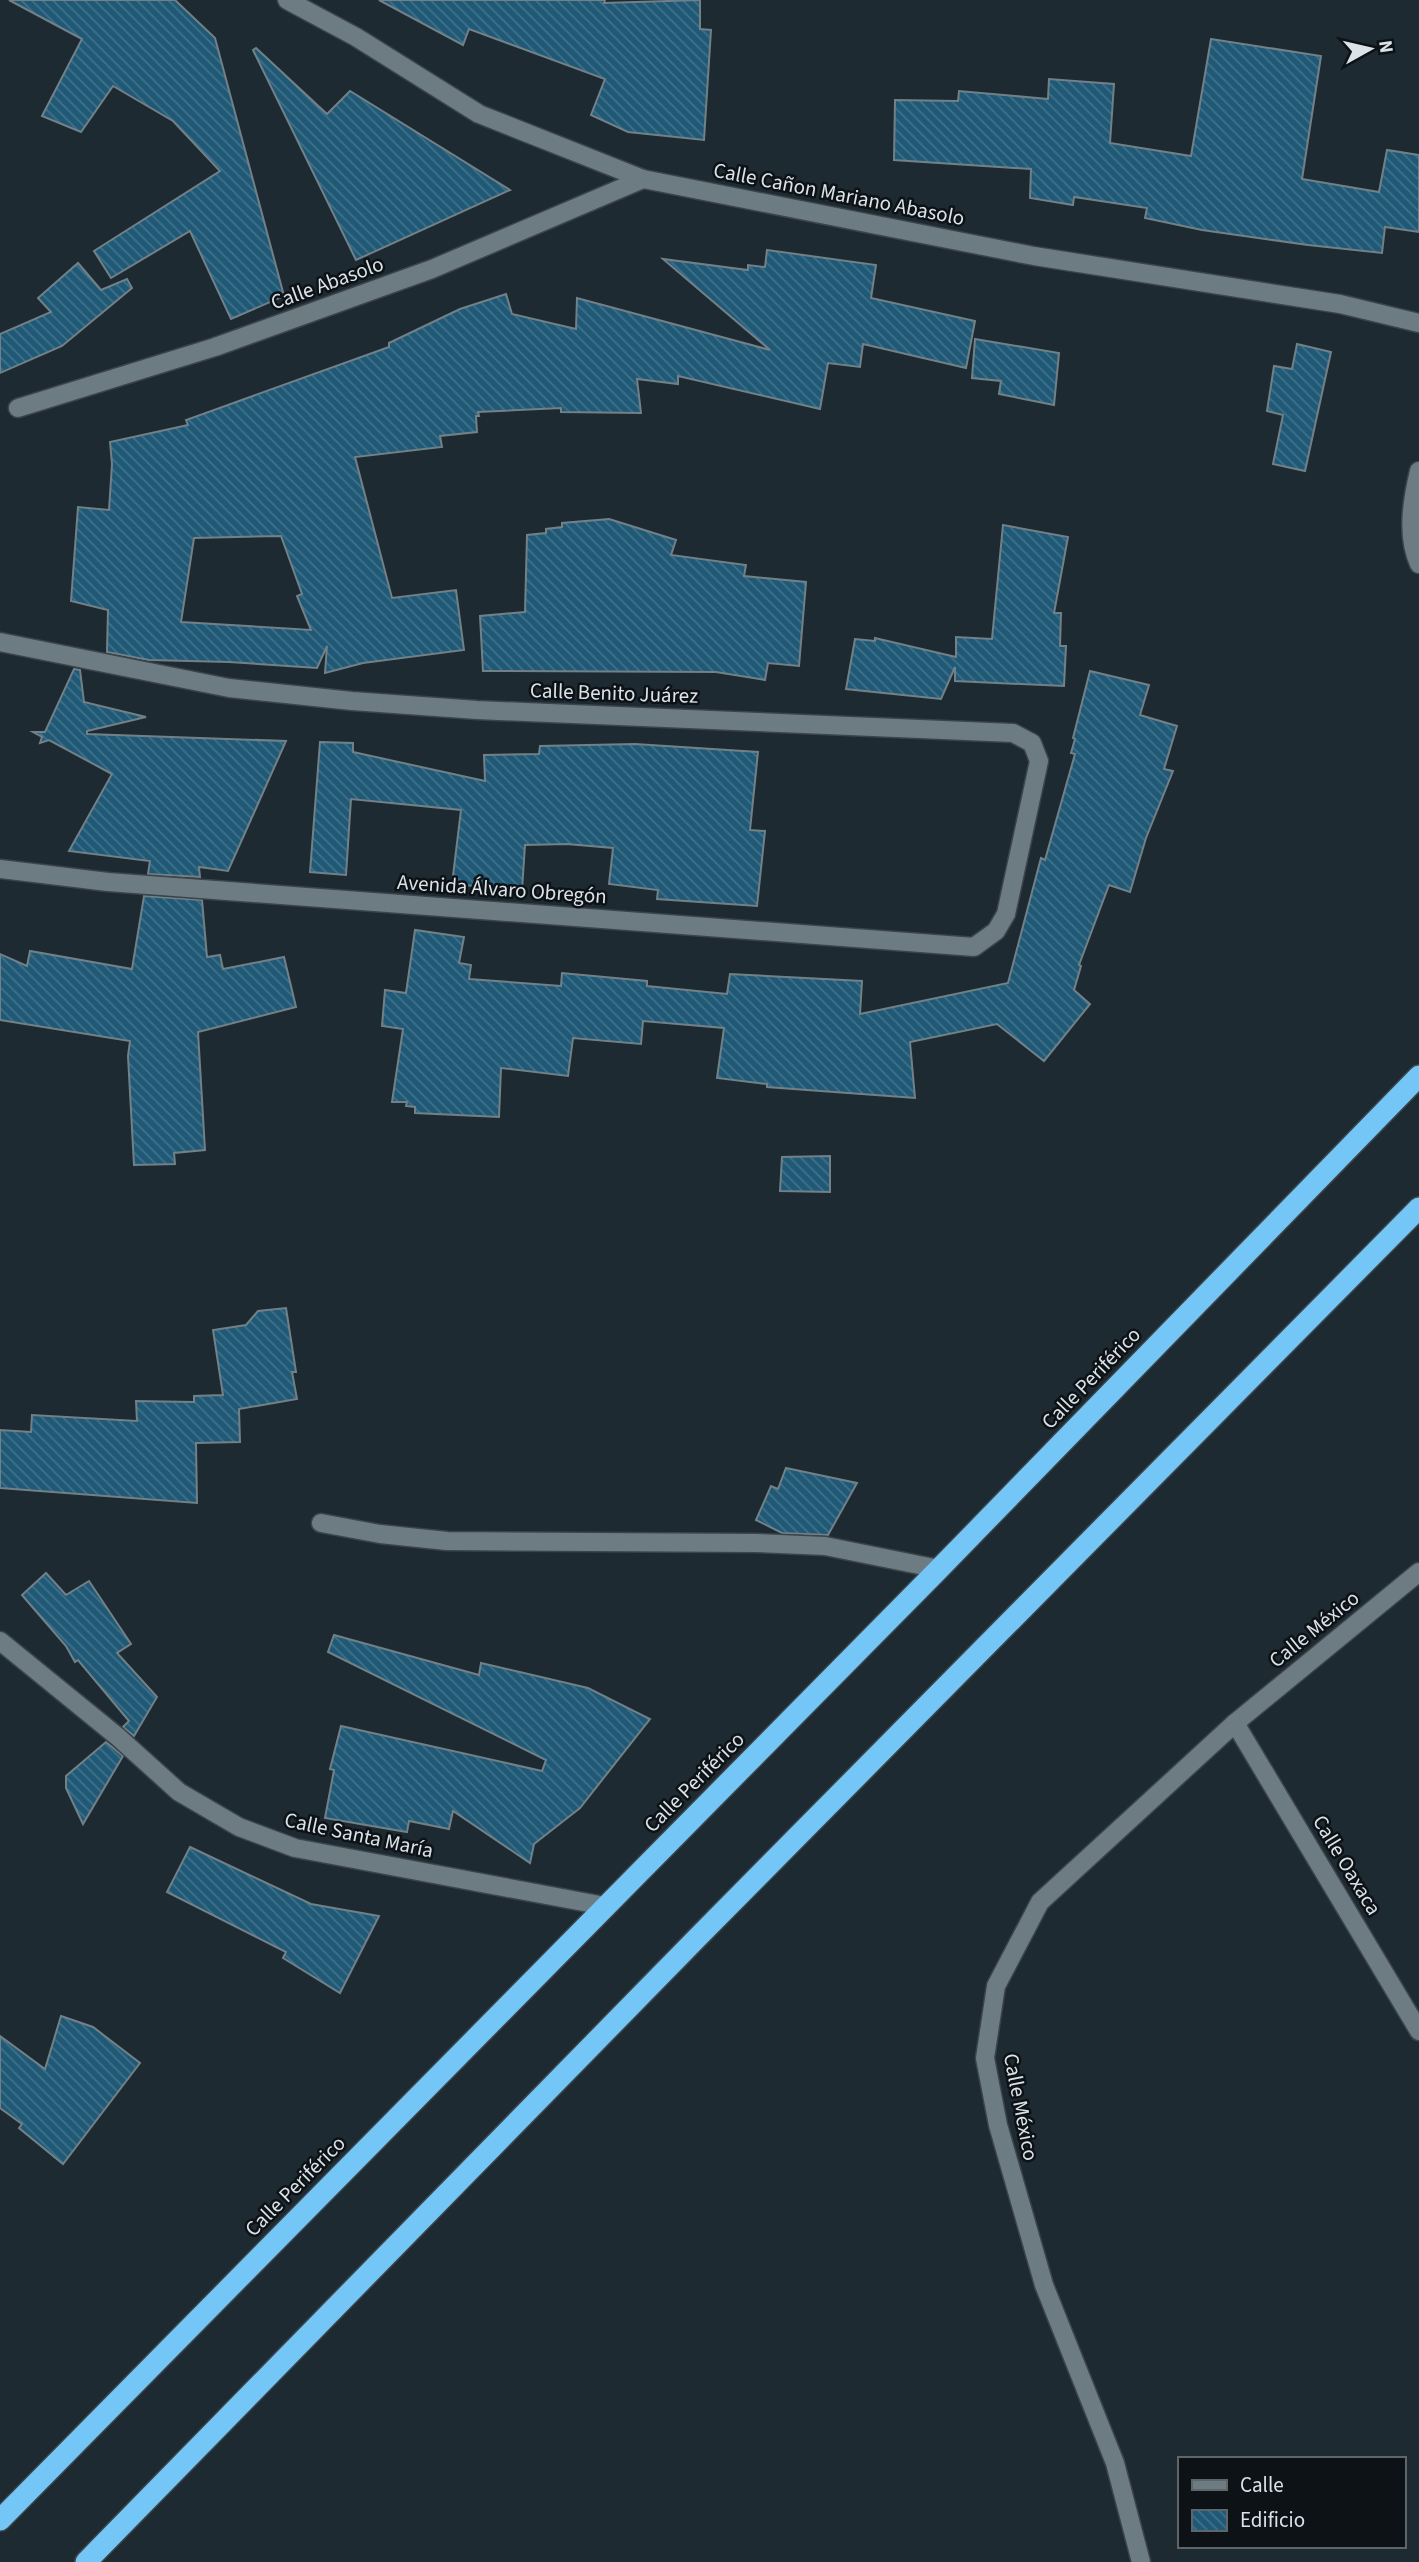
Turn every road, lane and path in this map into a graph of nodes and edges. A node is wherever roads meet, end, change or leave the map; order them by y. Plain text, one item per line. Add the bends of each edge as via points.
1 (286, 0) edge
2 (643, 178) junction
3 (1419, 323) edge
4 (18, 408) dead end
5 (1419, 471) edge
6 (1419, 564) edge
7 (0, 642) edge
8 (0, 869) edge
9 (996, 932) joint
10 (1419, 1076) edge
11 (1419, 1208) edge
12 (321, 1523) dead end
13 (939, 1569) junction
14 (1419, 1572) edge
15 (0, 1641) edge
16 (1235, 1723) junction
17 (605, 1906) junction
18 (1419, 2030) edge
19 (0, 2520) edge
20 (86, 2562) edge
21 (1141, 2562) edge

1 - 2 street, Calle Cañon Mariano Abasolo via 356,37 479,114
2 - 3 street, Calle Cañon Mariano Abasolo via 1034,256 1340,304
2 - 4 street, Calle Abasolo via 432,269 215,347
5 - 6 street via 1412,509 1413,550
7 - 9 street, Calle Benito Juárez via 229,688 352,701 1013,733 1032,743 1039,761 1006,914
8 - 9 street, Avenida Álvaro Obregón via 108,882 974,947
10 - 13 highway, Calle Periférico
11 - 20 highway
12 - 13 street via 447,1541 825,1546
13 - 17 highway, Calle Periférico
14 - 16 street, Calle México
15 - 17 street, Calle Santa María via 179,1792 239,1827 295,1848
16 - 18 street, Calle Oaxaca
16 - 21 street, Calle México via 1040,1902 996,1986 985,2058 998,2125 1044,2285 1115,2463
17 - 19 highway, Calle Periférico

